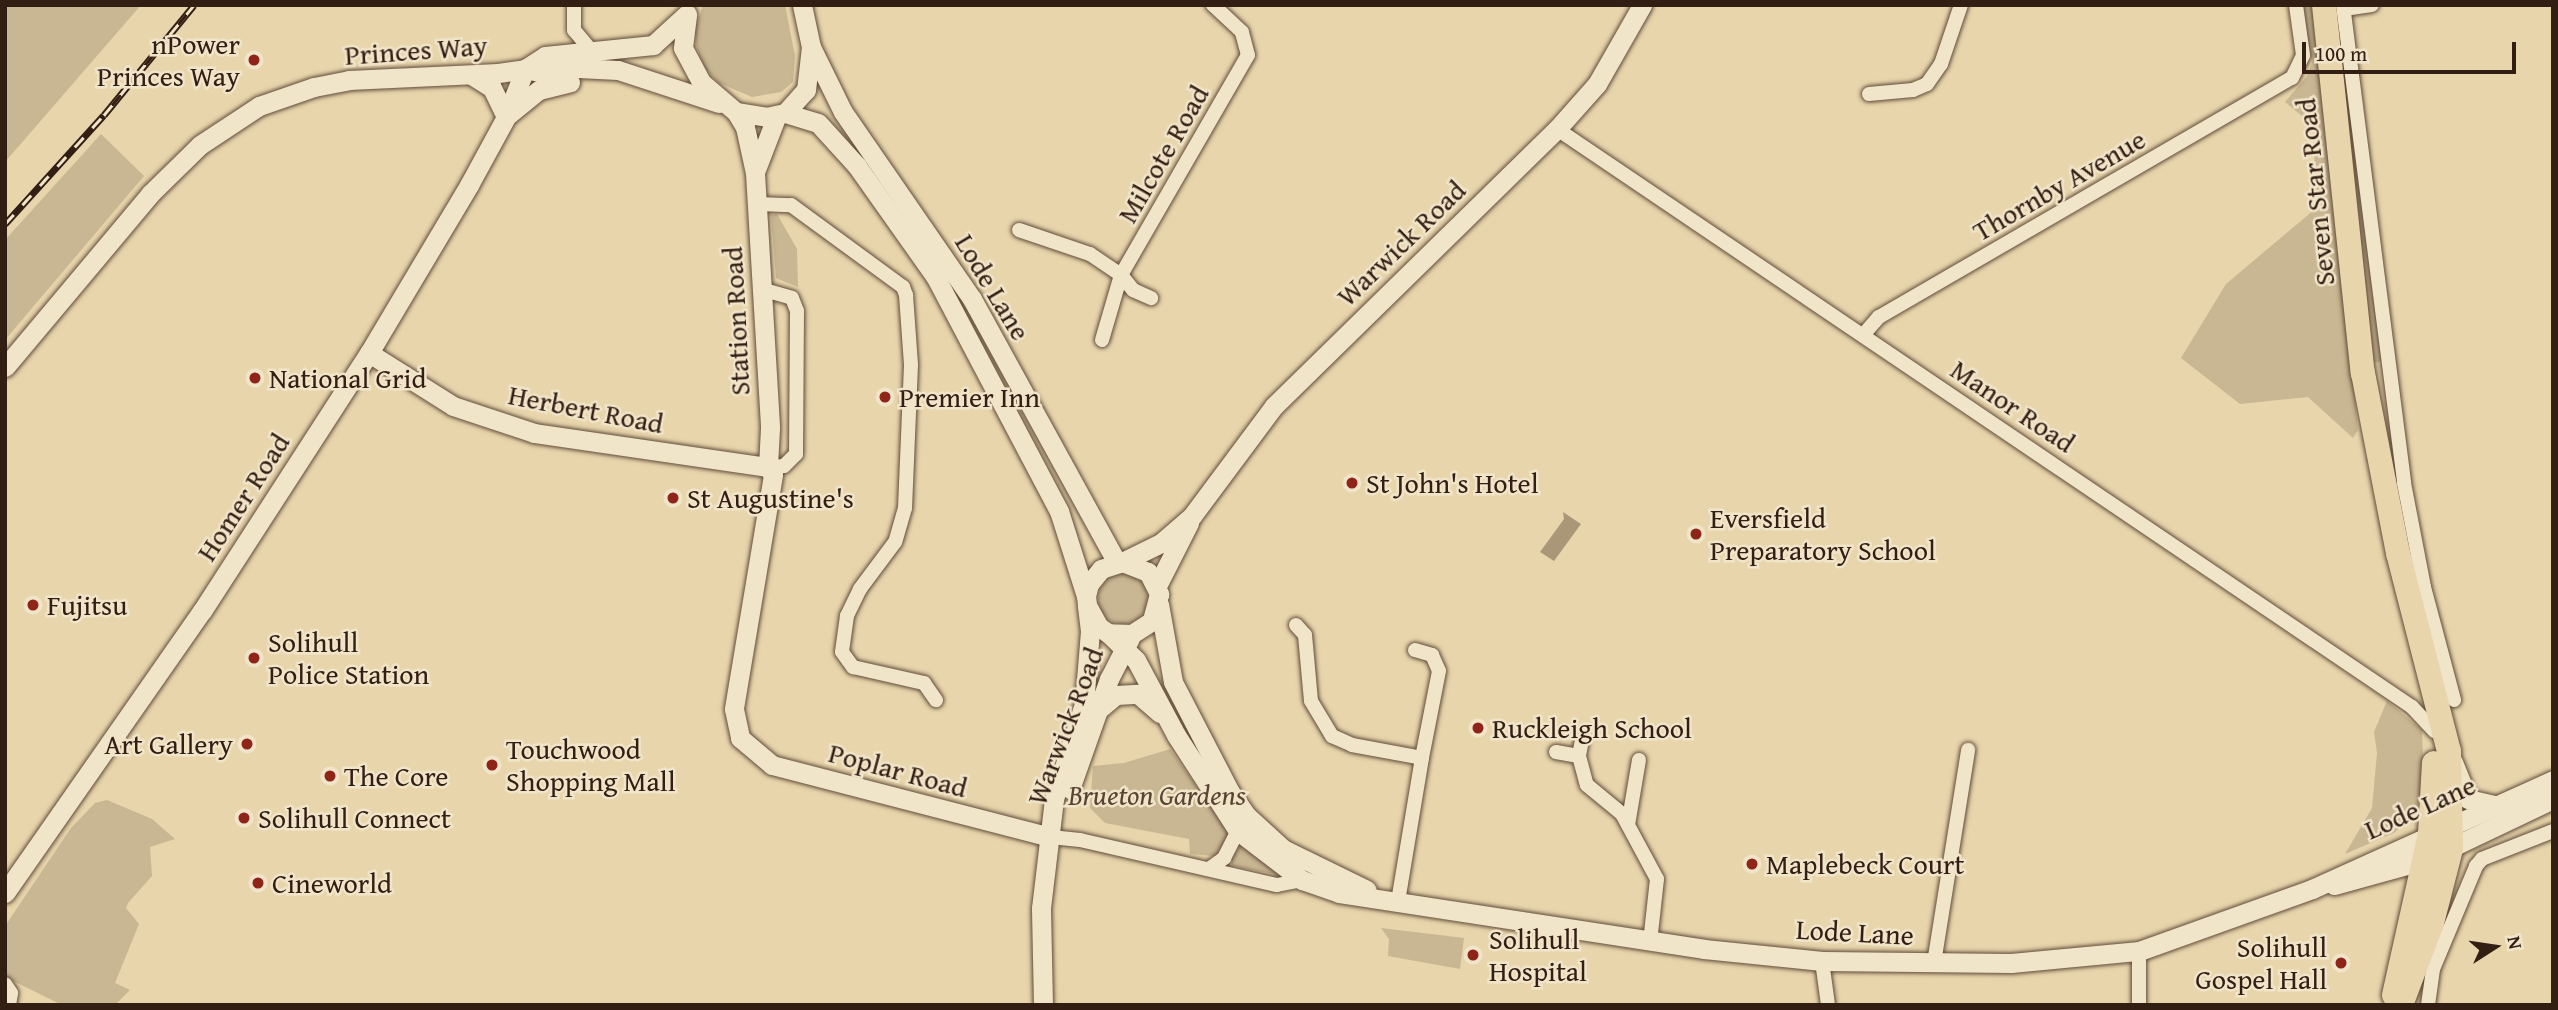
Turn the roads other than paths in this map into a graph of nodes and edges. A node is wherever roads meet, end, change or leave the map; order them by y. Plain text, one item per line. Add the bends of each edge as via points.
1 (574, 5) edge
2 (802, 5) edge
3 (1213, 5) edge
4 (1642, 5) edge
5 (1961, 5) edge
6 (2296, 5) edge
7 (2372, 5) edge
8 (2337, 6) edge
9 (688, 10) edge
10 (811, 47) junction
11 (590, 49) junction
12 (525, 69) junction
13 (473, 76) junction
14 (656, 82) junction
15 (2282, 85) joint
16 (1869, 94) dead end
17 (729, 108) junction
18 (781, 114) junction
19 (506, 117) junction
20 (1557, 129) junction
21 (755, 173) junction
22 (758, 204) junction
23 (1019, 230) dead end
24 (1121, 275) junction
25 (761, 289) junction
26 (1151, 298) dead end
27 (1864, 334) junction
28 (1102, 340) dead end
29 (369, 353) junction
30 (6, 366) edge
31 (2388, 369) junction
32 (2363, 373) junction
33 (768, 467) junction
34 (1192, 516) junction
35 (1119, 562) junction
36 (1158, 594) junction
37 (1086, 601) junction
38 (1296, 625) dead end
39 (1129, 640) junction
40 (1415, 650) dead end
41 (936, 700) dead end
42 (2433, 702) junction
43 (1097, 711) junction
44 (1172, 725) junction
45 (740, 738) joint
46 (1583, 740) dead end
47 (2442, 741) junction
48 (1968, 750) dead end
49 (1556, 752) dead end
50 (1579, 756) junction
51 (1422, 758) junction
52 (1639, 760) dead end
53 (2553, 779) edge
54 (2553, 799) edge
55 (2494, 805) junction
56 (2452, 823) junction
57 (1628, 825) junction
58 (1238, 831) junction
59 (2553, 831) edge
60 (2430, 834) junction
61 (1051, 837) junction
62 (2451, 849) junction
63 (2425, 860) junction
64 (1209, 869) junction
65 (2387, 872) junction
66 (1302, 880) junction
67 (2312, 889) junction
68 (5, 893) edge
69 (1393, 900) junction
70 (2416, 900) junction
71 (1650, 942) junction
72 (2139, 951) junction
73 (1822, 961) junction
74 (1934, 963) junction
75 (1040, 983) junction
76 (5, 984) edge
77 (9, 1005) edge
78 (1035, 1005) edge
79 (1043, 1005) edge
80 (1828, 1005) edge
81 (2139, 1005) edge
82 (2398, 1005) edge
83 (2428, 1005) edge

1 - 11 street via 574,30
2 - 10 main road
3 - 24 street, Milcote Road via 1242,32 1248,55
4 - 20 main road, Warwick Road via 1597,83
5 - 16 street via 1941,64 1927,84 1913,90
6 - 15 street, Seven Star Road via 2303,55 2298,71
7 - 8 street
8 - 31 street, Seven Star Road
8 - 32 highway, Seven Star Road
9 - 11 main road, Princes Way via 653,45
9 - 17 main road via 683,35 687,57 702,83
10 - 18 main road, Station Road via 806,90
10 - 35 main road, Lode Lane via 843,112 972,299
11 - 12 main road, Princes Way via 545,56
12 - 13 main road, Princes Way
12 - 14 main road, Princes Way via 549,74 578,68 618,70
12 - 19 main road, Homer Road
13 - 19 main road via 492,88
13 - 30 main road, Princes Way via 382,76 314,87 259,106 200,145 161,184 83,270
14 - 17 main road, Princes Way
14 - 19 main road via 561,83 526,97
15 - 27 street, Thornby Avenue via 1879,317
17 - 18 main road, Lode Lane
17 - 21 main road, Station Road via 745,127
18 - 21 main road, Station Road
18 - 37 main road, Lode Lane via 818,123 857,166 935,276 1059,511
19 - 29 main road, Homer Road
20 - 27 street, Manor Road
20 - 34 main road, Warwick Road via 1274,406
21 - 22 main road, Station Road
22 - 25 main road, Station Road
22 - 41 street via 791,205 903,287 906,295 911,365 905,508 895,542 847,615 842,652 853,667 923,683
23 - 24 street via 1090,254
24 - 26 street via 1133,290
24 - 28 street, Milcote Road
25 - 33 main road, Station Road via 770,428
25 - 33 street via 792,298 797,311 796,454 784,466
27 - 42 street, Manor Road
29 - 33 main road, Herbert Road via 453,405 534,433
29 - 68 main road, Homer Road via 202,611
31 - 32 street
31 - 42 street, Seven Star Road via 2421,574
32 - 42 highway, Seven Star Road
33 - 45 main road, Station Road via 762,475 759,504 764,516 748,642 734,709
34 - 35 main road, Warwick Road via 1161,543
34 - 36 main road, Warwick Road
35 - 36 main road via 1140,566
35 - 37 main road via 1093,577
36 - 39 main road via 1152,621
36 - 69 main road, Lode Lane via 1173,682 1211,761 1247,816 1292,854
37 - 39 main road via 1099,627
37 - 61 main road, Warwick Road via 1090,631 1084,704 1054,799
38 - 51 street via 1305,635 1311,701 1332,736 1352,745
39 - 43 main road, Warwick Road
39 - 44 main road, Lode Lane
40 - 51 street via 1432,655 1439,671
42 - 47 highway, Seven Star Road
43 - 44 main road via 1116,695 1138,694
43 - 61 main road, Warwick Road
44 - 58 main road, Lode Lane
45 - 61 main road, Poplar Road via 772,765
46 - 50 street
47 - 55 main road via 2468,799
47 - 56 highway, Seven Star Road
47 - 60 highway, Seven Star Road
48 - 74 street
49 - 50 street
50 - 57 street via 1587,785
51 - 69 street
52 - 57 street
53 - 55 main road, Lode Lane
54 - 62 main road, Lode Lane
55 - 56 main road, Lode Lane
56 - 60 main road, Lode Lane
56 - 62 highway, Seven Star Road
57 - 71 street via 1657,879
58 - 64 street via 1224,858
58 - 66 main road, Lode Lane
59 - 83 street via 2482,859 2476,866 2433,969
60 - 63 highway, Seven Star Road
60 - 67 main road, Lode Lane
61 - 64 street, Warwick Road
61 - 75 main road, Warwick Road via 1041,908
62 - 63 main road, Lode Lane
62 - 82 highway, Seven Star Road via 2432,923
63 - 65 main road, Lode Lane
63 - 70 highway, Seven Star Road
64 - 66 street, Warwick Road via 1277,885
65 - 67 main road, Lode Lane
65 - 70 main road via 2403,877
66 - 69 main road, Lode Lane via 1339,893
67 - 72 main road, Lode Lane
69 - 71 main road, Lode Lane
70 - 82 highway, Seven Star Road via 2393,987
71 - 73 main road, Lode Lane
72 - 74 main road, Lode Lane via 2040,963
72 - 81 street
73 - 74 main road, Lode Lane
73 - 80 street
75 - 78 main road, Warwick Road
75 - 79 main road, Warwick Road
76 - 77 street via 11,993

